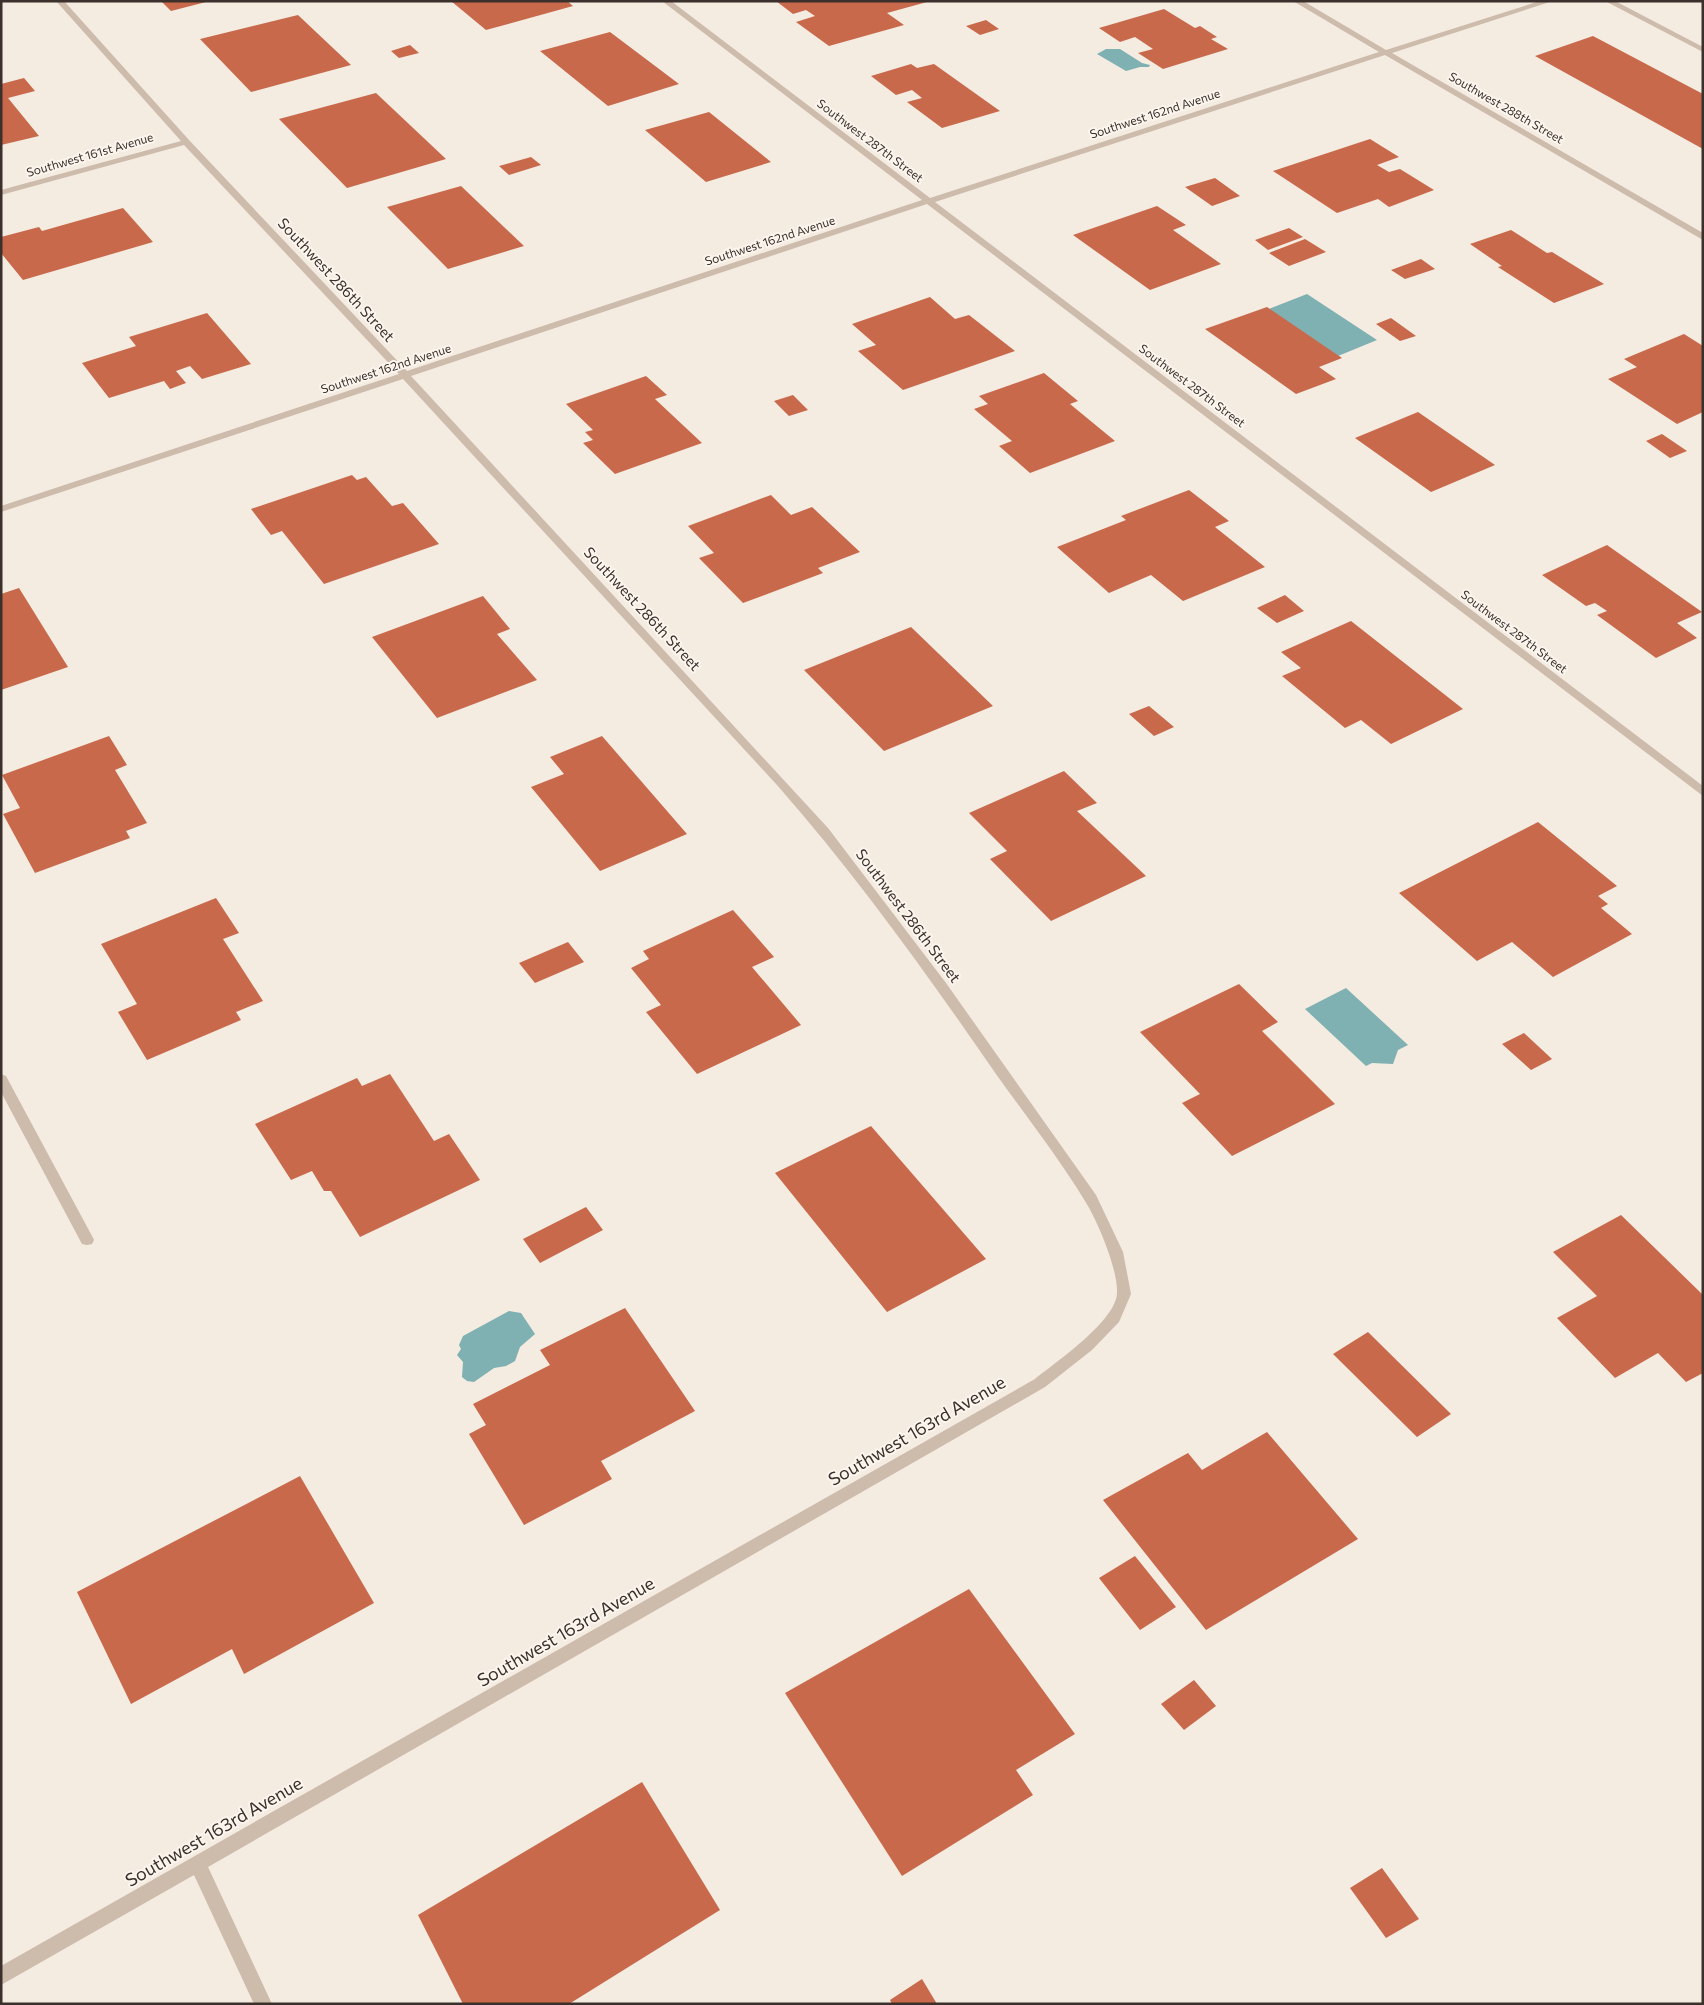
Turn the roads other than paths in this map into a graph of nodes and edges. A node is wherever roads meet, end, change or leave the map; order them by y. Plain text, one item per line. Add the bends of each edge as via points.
1 (60, 1) edge
2 (666, 1) edge
3 (1297, 1) edge
4 (1549, 1) edge
5 (1609, 1) edge
6 (1703, 50) edge
7 (1385, 53) junction
8 (186, 142) junction
9 (1, 193) edge
10 (929, 201) junction
11 (1703, 237) edge
12 (406, 376) junction
13 (1, 509) edge
14 (1703, 792) edge
15 (1, 1079) edge
16 (87, 1240) dead end
17 (1124, 1294) joint
18 (198, 1864) junction
19 (1, 1976) edge
20 (263, 2004) edge

1 - 8 street, Southwest 286th Street
2 - 10 street, Southwest 287th Street
3 - 7 street, Southwest 288th Street
4 - 7 street, Southwest 162nd Avenue
5 - 6 street
7 - 10 street, Southwest 162nd Avenue
7 - 11 street, Southwest 288th Street
8 - 9 street, Southwest 161st Avenue
8 - 12 street, Southwest 286th Street
10 - 12 street, Southwest 162nd Avenue
10 - 14 street, Southwest 287th Street
12 - 13 street, Southwest 162nd Avenue
12 - 17 street, Southwest 286th Street via 781,782 866,884 942,986 1091,1199 1116,1252
15 - 16 street
17 - 18 street, Southwest 163rd Avenue via 1114,1318 1087,1346 1040,1383
18 - 19 street, Southwest 163rd Avenue
18 - 20 street

